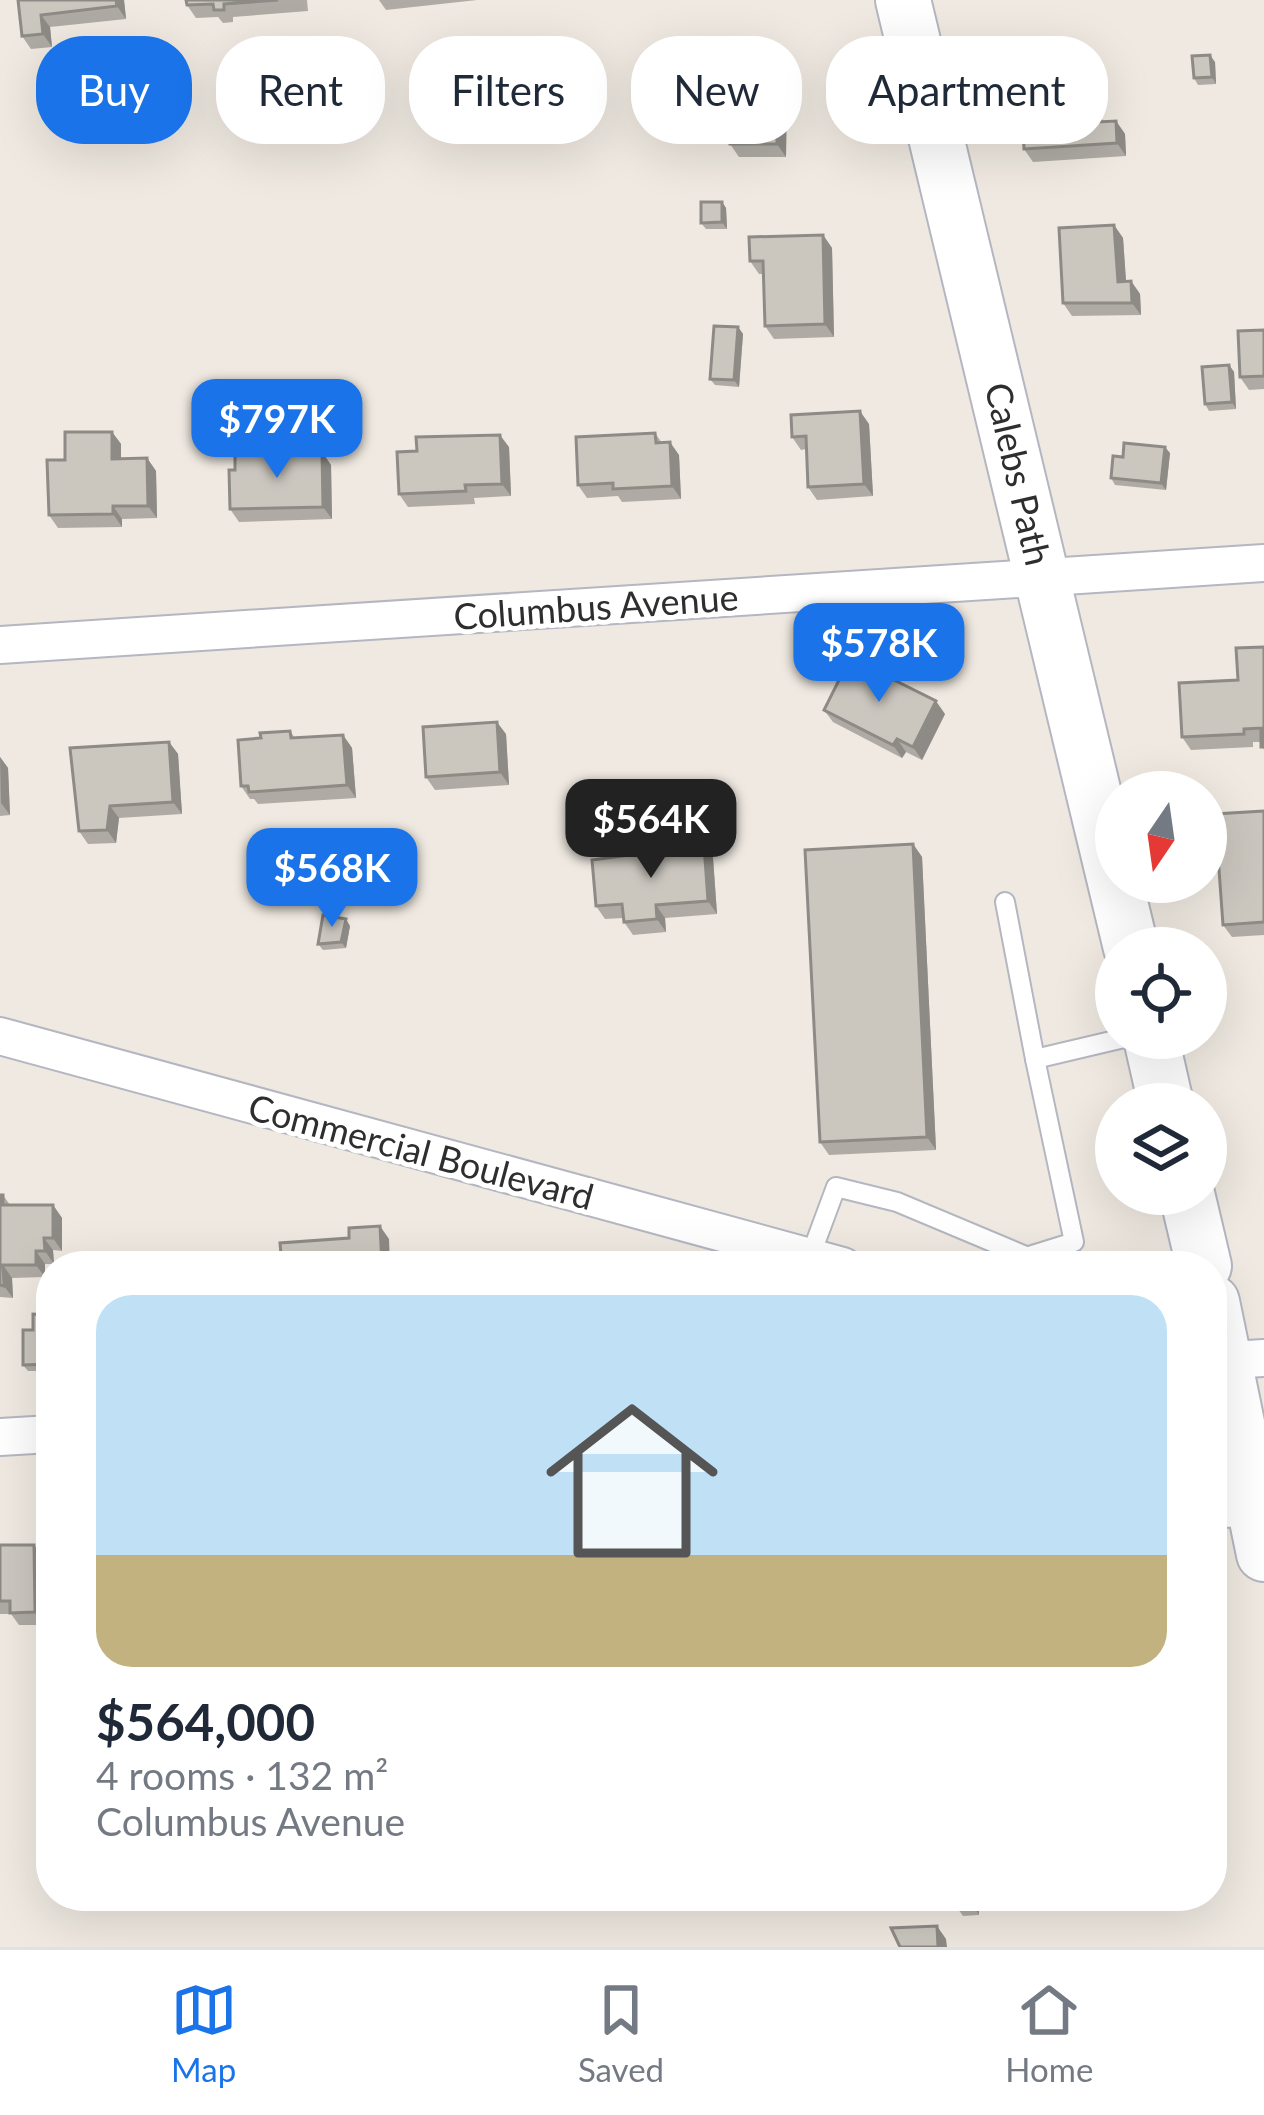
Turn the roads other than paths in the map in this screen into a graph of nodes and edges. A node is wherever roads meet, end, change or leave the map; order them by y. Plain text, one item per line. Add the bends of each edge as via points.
1 (904, 0) edge
2 (1264, 563) edge
3 (1043, 578) junction
4 (0, 644) edge
5 (1005, 902) dead end
6 (1126, 927) edge
7 (0, 1036) edge
8 (1095, 1045) edge
9 (1035, 1059) junction
10 (1192, 1215) edge
11 (786, 1251) edge
12 (827, 1251) edge
13 (1014, 1251) edge
14 (1048, 1251) edge
15 (1200, 1251) edge
16 (1234, 1360) edge
17 (36, 1435) edge
18 (0, 1437) edge
19 (1244, 1530) edge

1 - 3 street, Calebs Path
2 - 3 street, Columbus Avenue
3 - 4 street, Columbus Avenue
3 - 6 street, Calebs Path
5 - 9 lane
7 - 11 street, Commercial Boulevard
8 - 9 lane
9 - 14 lane via 1074,1243
10 - 15 street
12 - 13 lane via 836,1187 897,1202
16 - 19 street
17 - 18 street

